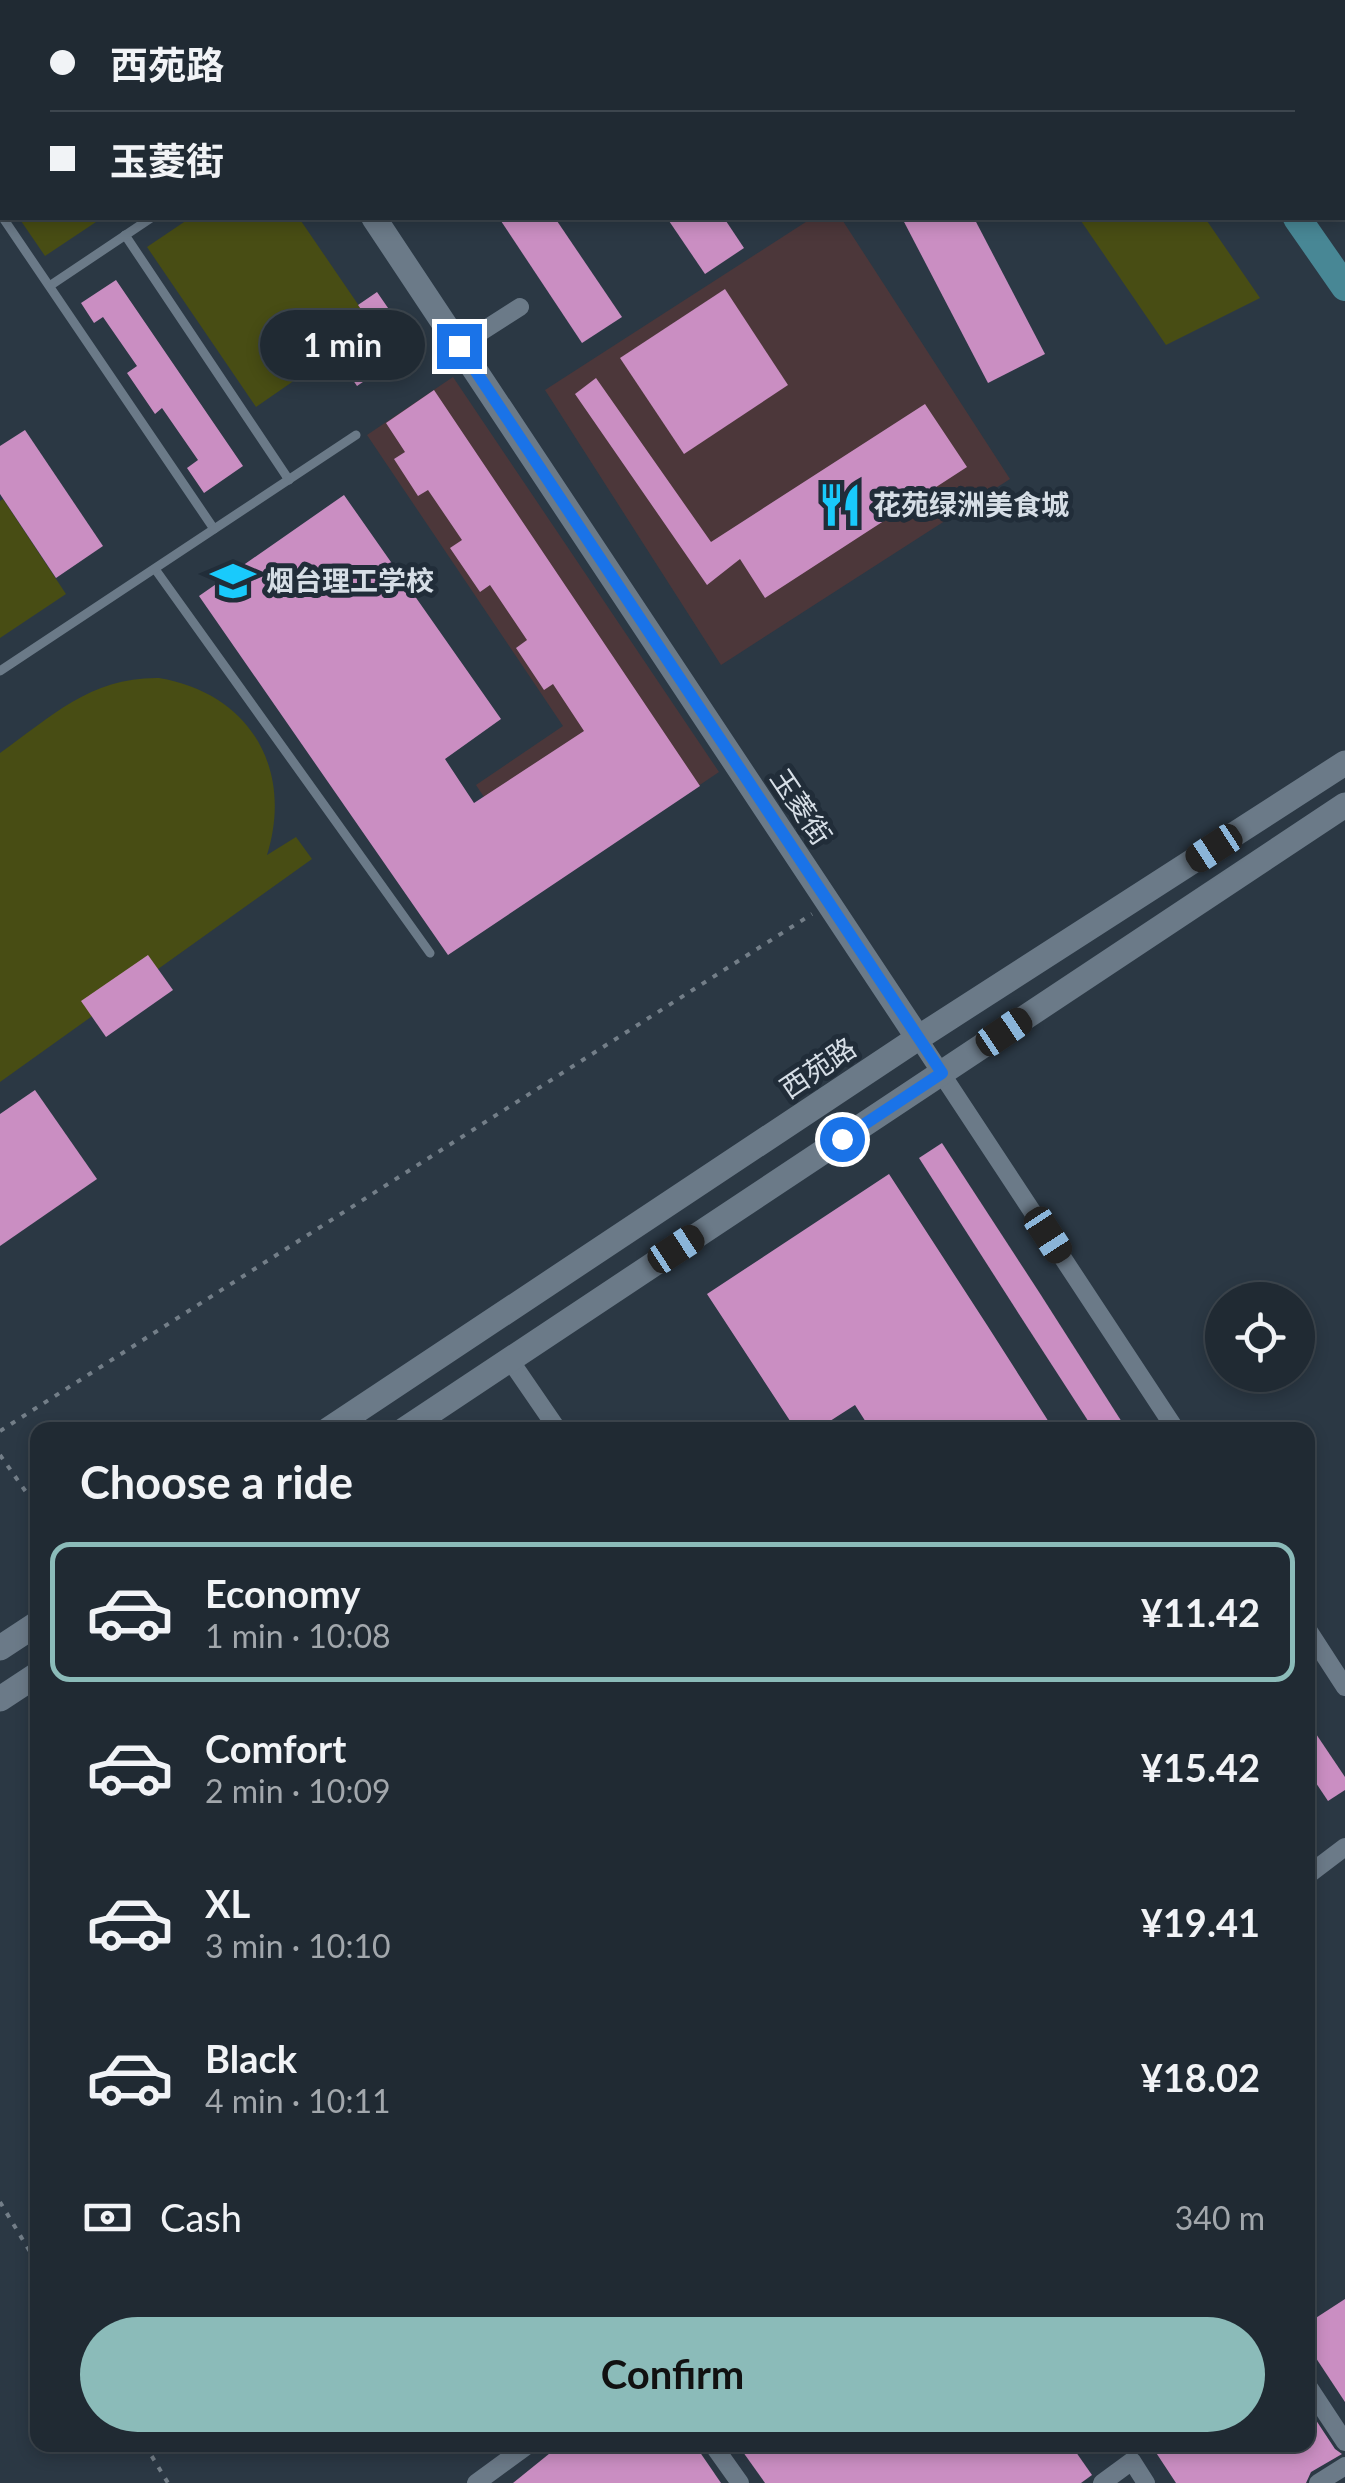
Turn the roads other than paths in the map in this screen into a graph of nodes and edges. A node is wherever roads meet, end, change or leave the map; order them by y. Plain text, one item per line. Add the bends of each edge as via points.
1 (5, 220) edge
2 (149, 220) edge
3 (375, 220) edge
4 (1298, 220) edge
5 (125, 235) junction
6 (51, 285) junction
7 (1345, 287) edge
8 (520, 307) dead end
9 (459, 346) junction
10 (356, 435) dead end
11 (289, 480) junction
12 (214, 529) junction
13 (155, 568) junction
14 (0, 672) edge
15 (1345, 763) edge
16 (1345, 804) edge
17 (430, 953) dead end
18 (918, 1038) junction
19 (942, 1073) junction
20 (510, 1360) junction
21 (340, 1422) edge
22 (416, 1422) edge
23 (553, 1422) edge
24 (1171, 1422) edge
25 (30, 1628) edge
26 (1315, 1641) edge
27 (0, 1648) edge
28 (30, 1679) edge
29 (1345, 1687) edge
30 (0, 1699) edge
31 (1345, 1847) edge
32 (1315, 1869) edge
33 (1315, 2397) edge
34 (1345, 2442) edge
35 (518, 2452) edge
36 (718, 2452) edge
37 (1345, 2466) edge
38 (476, 2483) edge
39 (740, 2483) edge
40 (1102, 2483) edge
41 (1146, 2483) edge
42 (1318, 2483) edge

1 - 6 lane
2 - 5 lane
3 - 9 main road, 玉菱街
4 - 7 main road
5 - 6 lane
5 - 11 lane
6 - 12 lane
8 - 9 street
9 - 18 main road, 玉菱街
10 - 11 lane
11 - 12 lane
12 - 13 lane
13 - 14 lane
13 - 17 lane
15 - 18 main road, 西苑路
16 - 19 main road
18 - 19 street, 玉菱街
18 - 21 main road, 西苑路
19 - 20 main road
19 - 24 street, 玉菱街
20 - 22 main road
20 - 23 street
25 - 27 main road
26 - 29 street
28 - 30 main road
31 - 32 street
33 - 34 street
35 - 38 street
36 - 39 street
37 - 42 street
40 - 41 street via 1132,2461

